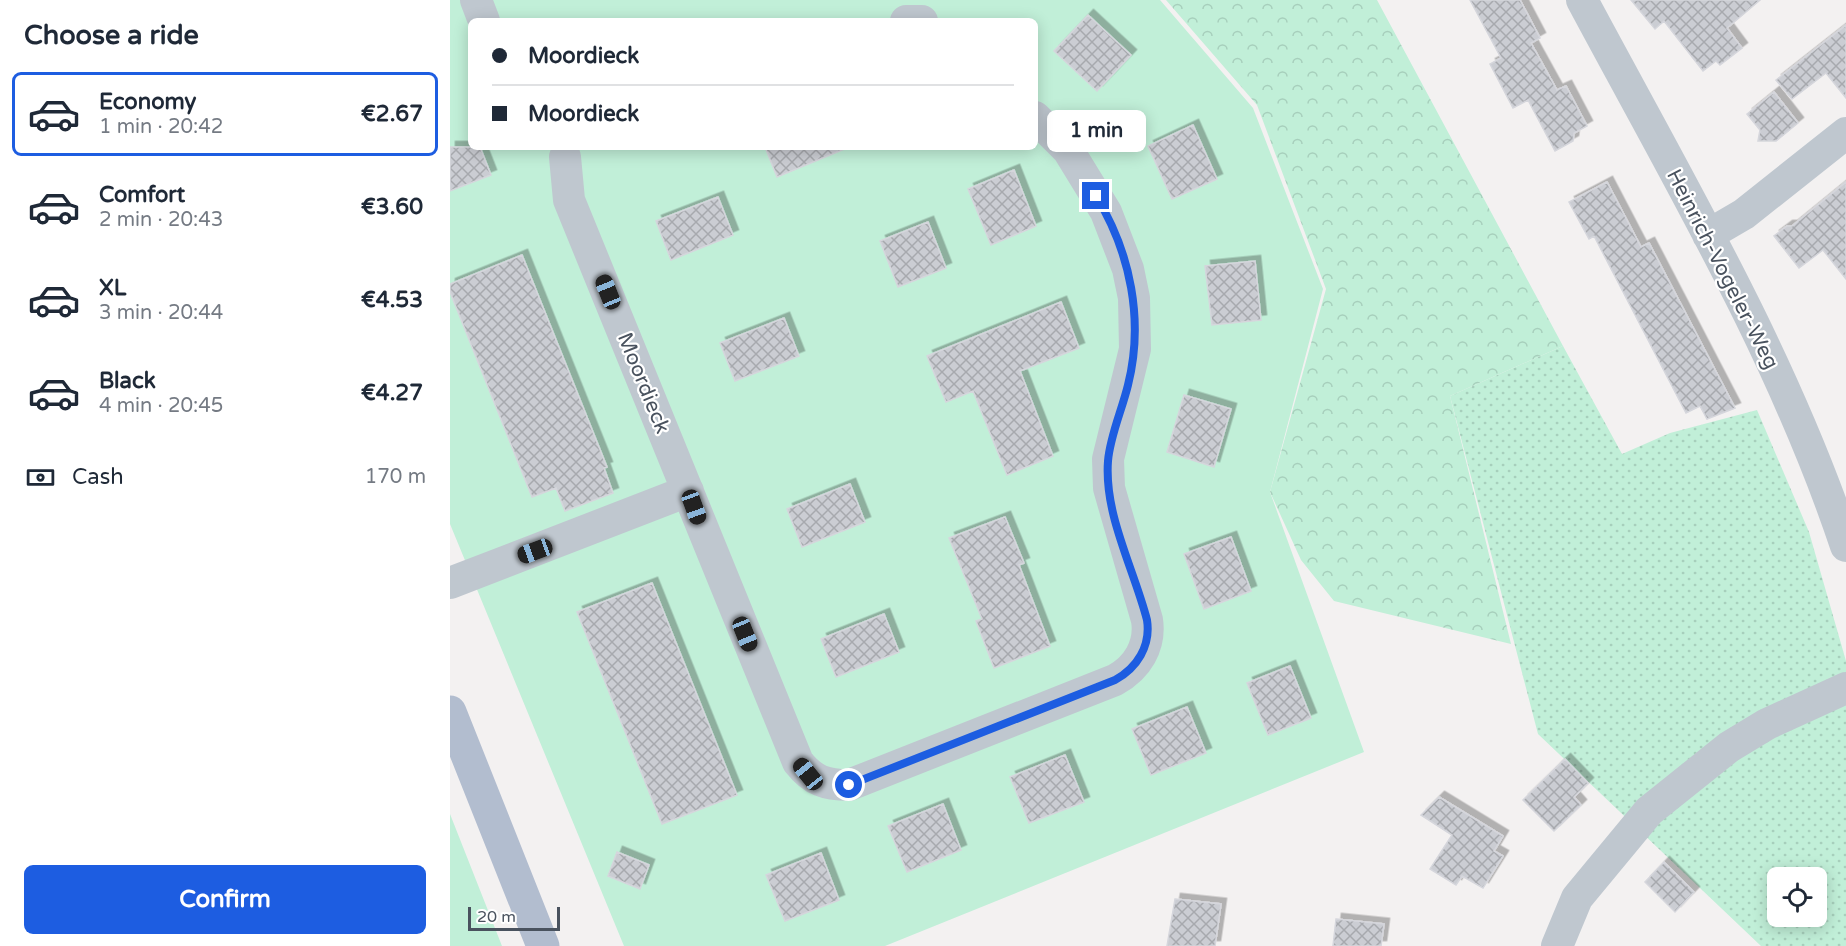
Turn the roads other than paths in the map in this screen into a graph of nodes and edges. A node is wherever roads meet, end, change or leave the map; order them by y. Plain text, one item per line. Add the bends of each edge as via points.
1 (476, 0) edge
2 (1582, 0) edge
3 (483, 18) edge
4 (1038, 120) edge
5 (1846, 133) edge
6 (566, 150) edge
7 (1708, 235) junction
8 (688, 491) junction
9 (1846, 546) edge
10 (450, 583) edge
11 (1846, 688) edge
12 (450, 712) edge
13 (543, 946) edge
14 (1557, 946) edge

1 - 3 street
2 - 7 street, Heinrich-Vogeler-Weg
4 - 8 street, Moordieck via 1068,150 1106,212 1128,269 1134,298 1135,349 1108,459 1114,514 1148,631 1144,648 1130,670 1115,680 849,785 818,781 798,762
5 - 7 street via 1744,214
6 - 8 street, Moordieck via 569,200
7 - 9 street, Heinrich-Vogeler-Weg via 1805,434
8 - 10 street
11 - 14 street via 1767,724 1729,747 1649,811 1577,898
12 - 13 main road

